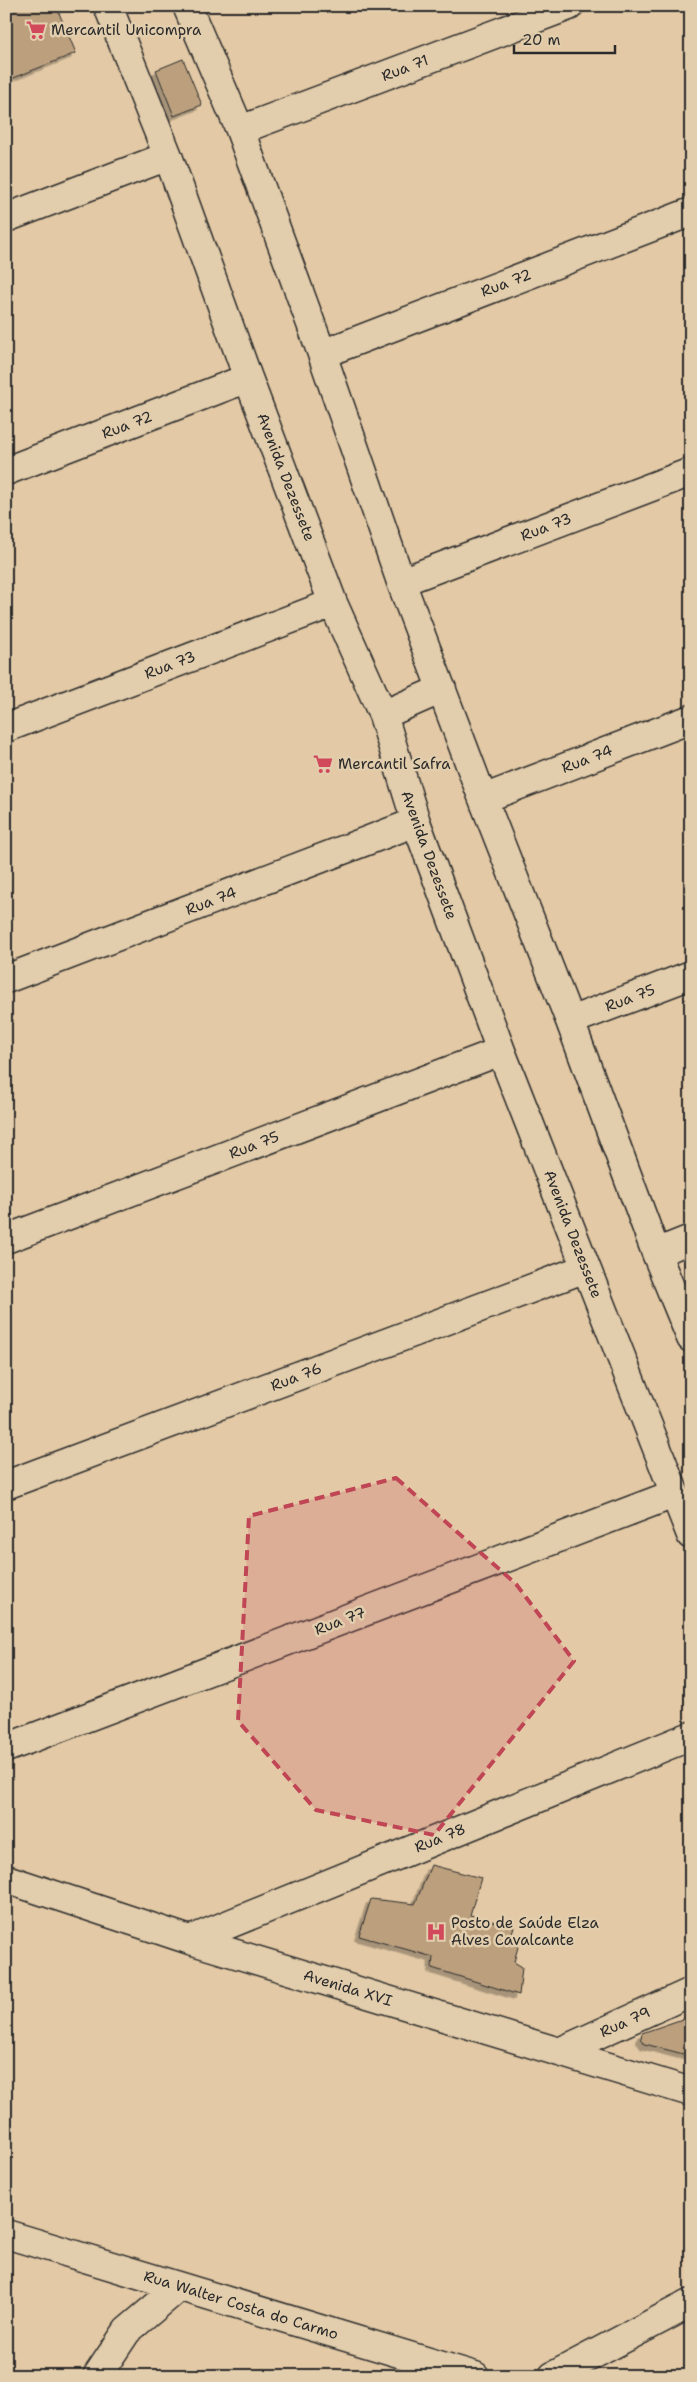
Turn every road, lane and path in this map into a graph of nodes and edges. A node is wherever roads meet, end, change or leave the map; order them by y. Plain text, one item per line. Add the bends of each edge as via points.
1 (108, 6) edge
2 (188, 6) edge
3 (569, 6) edge
4 (240, 130) junction
5 (168, 156) junction
6 (691, 212) edge
7 (6, 218) edge
8 (322, 354) junction
9 (248, 378) junction
10 (6, 471) edge
11 (691, 472) edge
12 (401, 582) junction
13 (333, 603) junction
14 (442, 688) junction
15 (383, 715) junction
16 (691, 719) edge
17 (6, 728) edge
18 (483, 799) junction
19 (416, 822) junction
20 (691, 974) edge
21 (6, 979) edge
22 (570, 1021) junction
23 (501, 1051) junction
24 (6, 1239) edge
25 (691, 1239) edge
26 (656, 1253) junction
27 (586, 1268) junction
28 (691, 1338) edge
29 (6, 1485) edge
30 (674, 1494) junction
31 (691, 1535) edge
32 (691, 1736) edge
33 (6, 1748) edge
34 (6, 1879) edge
35 (190, 1940) junction
36 (691, 1992) edge
37 (559, 2052) junction
38 (691, 2092) edge
39 (6, 2234) edge
40 (178, 2287) junction
41 (691, 2303) edge
42 (97, 2376) edge
43 (475, 2376) edge
44 (553, 2376) edge

1 - 5 street, Avenida Dezessete
2 - 4 street
3 - 4 street, Rua 71
4 - 8 street
5 - 7 street
5 - 9 street, Avenida Dezessete
6 - 8 street, Rua 72
8 - 12 street
9 - 10 street, Rua 72
9 - 13 street, Avenida Dezessete
11 - 12 street, Rua 73
12 - 14 street
13 - 15 street, Avenida Dezessete
13 - 17 street, Rua 73
14 - 15 street
14 - 18 street
15 - 19 street, Avenida Dezessete
16 - 18 street, Rua 74
18 - 22 street
19 - 21 street, Rua 74
19 - 23 street, Avenida Dezessete
20 - 22 street, Rua 75
22 - 26 street
23 - 24 street, Rua 75
23 - 27 street, Avenida Dezessete
25 - 26 street
26 - 28 street
27 - 29 street, Rua 76
27 - 30 street, Avenida Dezessete
30 - 31 street, Avenida Dezessete
30 - 33 street, Rua 77
32 - 35 street, Rua 78
34 - 35 street, Avenida XVI
35 - 37 street, Avenida XVI
36 - 37 street, Rua 79
37 - 38 street, Avenida XVI
39 - 40 street, Rua Walter Costa do Carmo
40 - 42 street via 127,2331
40 - 43 street, Rua Walter Costa do Carmo
41 - 44 street

